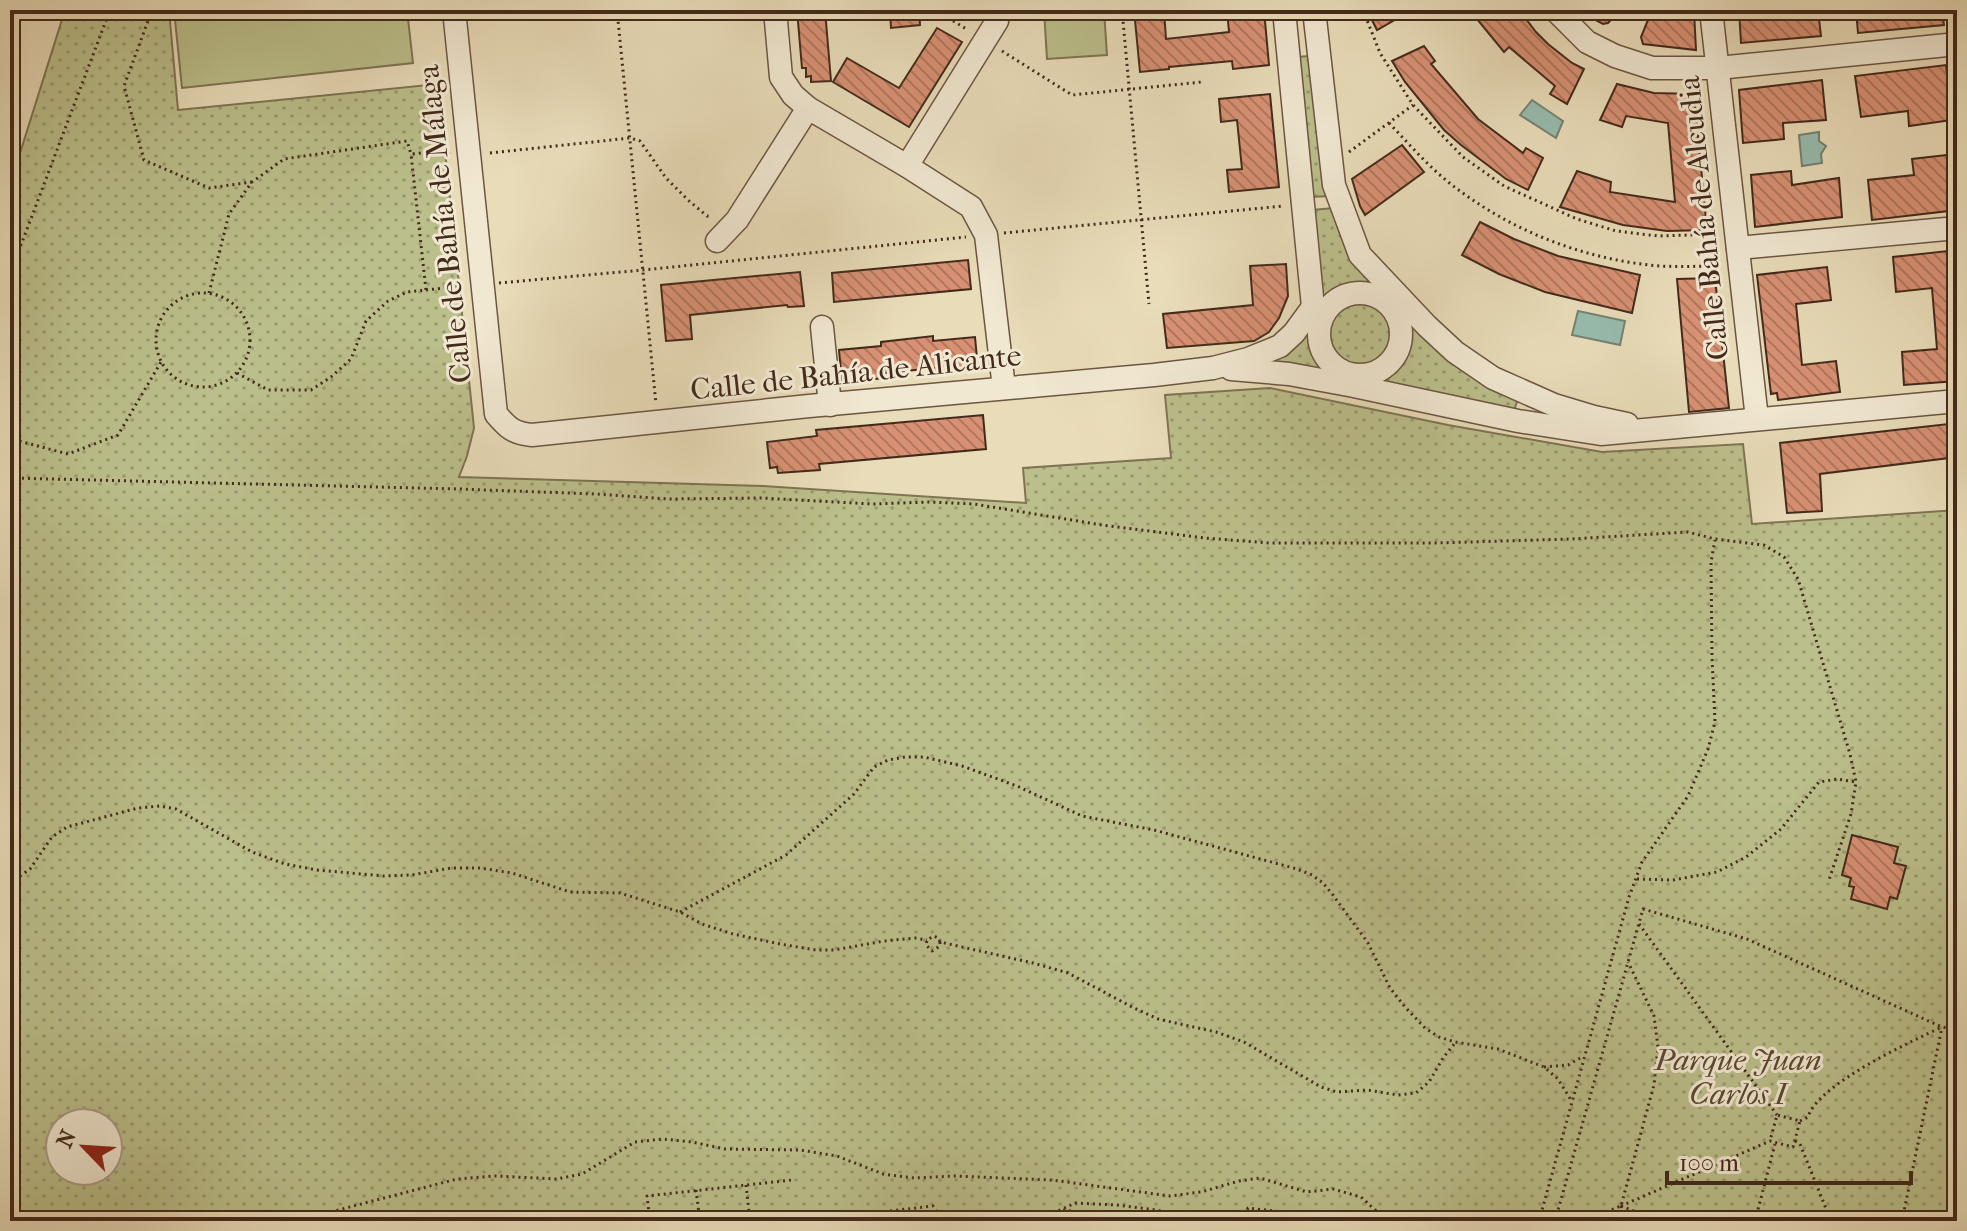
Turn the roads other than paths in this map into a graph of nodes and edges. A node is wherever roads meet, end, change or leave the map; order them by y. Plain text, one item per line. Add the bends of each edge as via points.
1 (454, 10) edge
2 (775, 10) edge
3 (1284, 10) edge
4 (1314, 10) edge
5 (1555, 10) edge
6 (1711, 10) edge
7 (997, 21) dead end
8 (1957, 44) edge
9 (1718, 68) junction
10 (808, 108) junction
11 (907, 166) junction
12 (1957, 228) edge
13 (1732, 240) junction
14 (717, 241) dead end
15 (1396, 302) junction
16 (1319, 310) junction
17 (822, 327) dead end
18 (1213, 368) junction
19 (1356, 380) junction
20 (1004, 388) junction
21 (1957, 401) edge
22 (830, 405) junction
23 (1757, 419) junction
24 (507, 427) joint
25 (1652, 429) junction

1 - 24 street, Calle de Bahía de Málaga via 494,401 496,414
2 - 10 street via 781,77
3 - 16 street
4 - 15 street via 1334,185 1360,255
5 - 9 street via 1587,42 1615,56 1652,68
6 - 9 street, Calle Bahía de Alcudia
7 - 11 street
8 - 9 street
9 - 13 street, Calle Bahía de Alcudia
10 - 11 street
10 - 14 street via 737,220
11 - 20 street via 971,207 986,235
12 - 13 street
13 - 23 street, Calle Bahía de Alcudia
15 - 16 street via 1357,293
15 - 19 street via 1401,332 1394,358
15 - 25 street via 1493,378 1554,405
16 - 18 street, Calle de Bahía de Alicante via 1280,346
16 - 19 street via 1324,353
17 - 22 street
18 - 19 street, Calle de Bahía de Alicante
18 - 20 street, Calle de Bahía de Alicante
19 - 25 street, Calle de Bahía de Alicante via 1518,421 1601,434
20 - 22 street, Calle de Bahía de Alicante
21 - 23 street, Calle de Bahía de Alicante
22 - 24 street, Calle de Bahía de Alicante via 532,435
23 - 25 street, Calle de Bahía de Alicante

